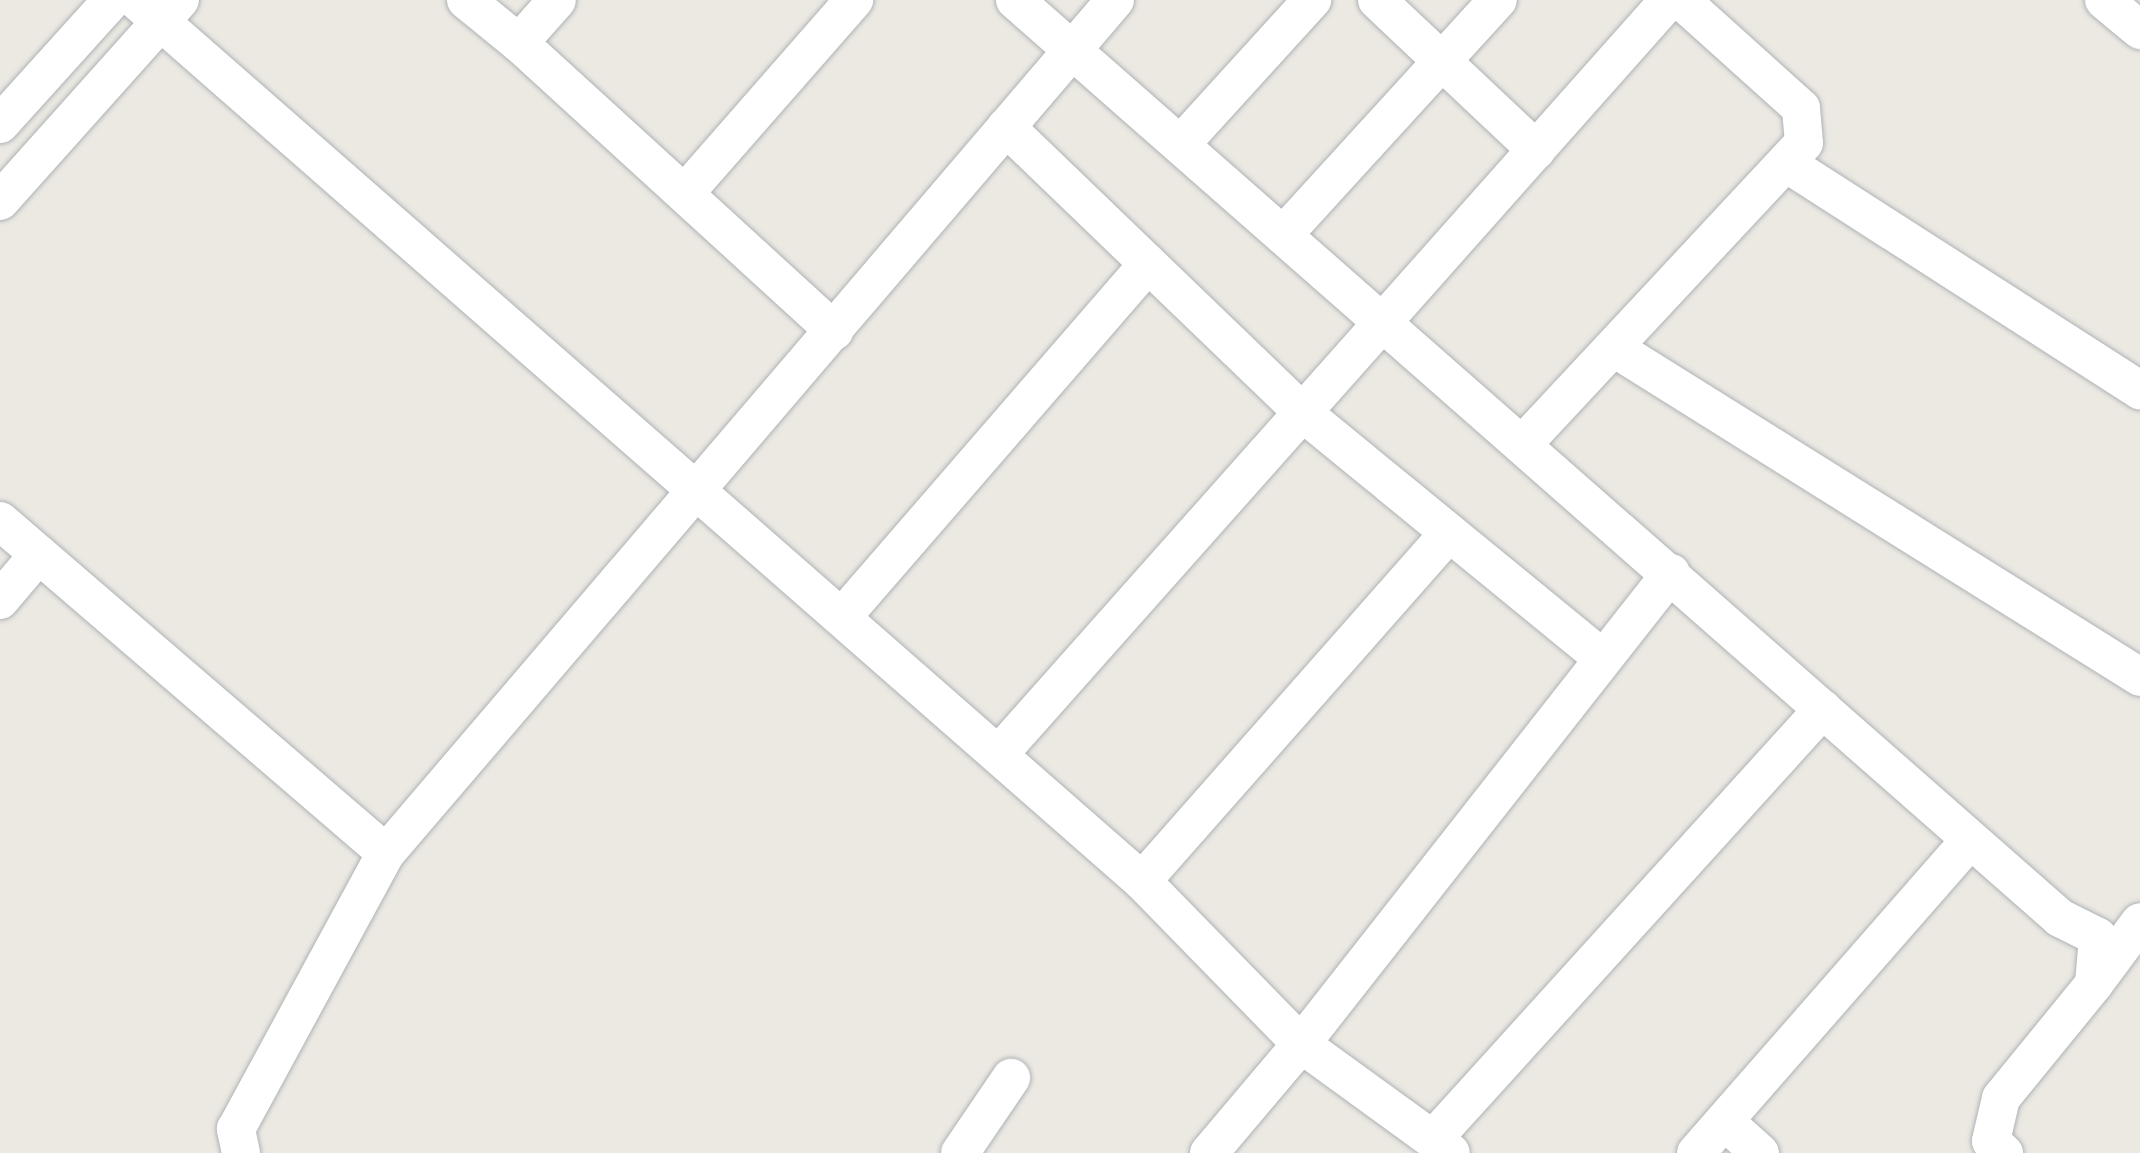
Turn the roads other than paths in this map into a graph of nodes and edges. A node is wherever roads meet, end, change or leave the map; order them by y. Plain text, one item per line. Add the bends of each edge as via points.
1 (112, 0) edge
2 (466, 0) edge
3 (558, 0) edge
4 (854, 0) edge
5 (1015, 0) edge
6 (1115, 0) edge
7 (1312, 0) edge
8 (1377, 0) edge
9 (1498, 0) edge
10 (1669, 0) edge
11 (1681, 0) edge
12 (2104, 0) edge
13 (158, 8) edge
14 (2140, 30) edge
15 (519, 43) junction
16 (1070, 48) junction
17 (1441, 63) junction
18 (0, 124) edge
19 (1006, 127) junction
20 (1181, 144) junction
21 (1536, 150) junction
22 (1786, 163) junction
23 (685, 193) junction
24 (0, 201) edge
25 (1284, 234) junction
26 (1148, 264) junction
27 (1382, 321) junction
28 (834, 331) junction
29 (1614, 348) junction
30 (2140, 390) edge
31 (1303, 413) junction
32 (1522, 445) junction
33 (698, 488) junction
34 (0, 521) edge
35 (1449, 533) junction
36 (39, 554) junction
37 (1671, 573) junction
38 (0, 600) edge
39 (843, 616) junction
40 (1601, 657) junction
41 (2140, 677) edge
42 (1823, 709) junction
43 (999, 754) junction
44 (1970, 840) junction
45 (386, 853) junction
46 (1142, 881) junction
47 (2140, 922) edge
48 (2094, 984) junction
49 (1301, 1044) junction
50 (1012, 1078) dead end
51 (1724, 1121) junction
52 (1443, 1146) edge
53 (241, 1153) edge
54 (960, 1153) edge
55 (1209, 1153) edge
56 (1696, 1153) edge
57 (1759, 1153) edge
58 (2004, 1153) edge

1 - 18 street
2 - 15 street
3 - 15 street
4 - 23 street
5 - 16 street
6 - 16 street
7 - 20 street
8 - 17 street
9 - 17 street
10 - 21 street
11 - 22 street via 1801,108 1804,143
12 - 14 street
13 - 24 street
13 - 33 street via 200,52
15 - 23 street
16 - 19 street
16 - 20 street
17 - 21 street
17 - 25 street
19 - 26 street
19 - 28 street
20 - 25 street
21 - 27 street
22 - 29 street
22 - 30 street
23 - 28 street
25 - 27 street
26 - 31 street
26 - 39 street
27 - 31 street
27 - 32 street
28 - 33 street
29 - 32 street
29 - 41 street
31 - 35 street
31 - 43 street
32 - 37 street
33 - 39 street
33 - 45 street
34 - 36 street
35 - 40 street
35 - 46 street
36 - 38 street
36 - 45 street
37 - 40 street
37 - 42 street
39 - 43 street
40 - 49 street
42 - 44 street
42 - 52 street
43 - 46 street
44 - 48 street via 2060,918 2098,937
44 - 51 street
45 - 53 street via 236,1129
46 - 49 street
47 - 48 street
48 - 58 street via 2001,1098 1991,1141
49 - 52 street
49 - 55 street
50 - 54 street
51 - 56 street
51 - 57 street

